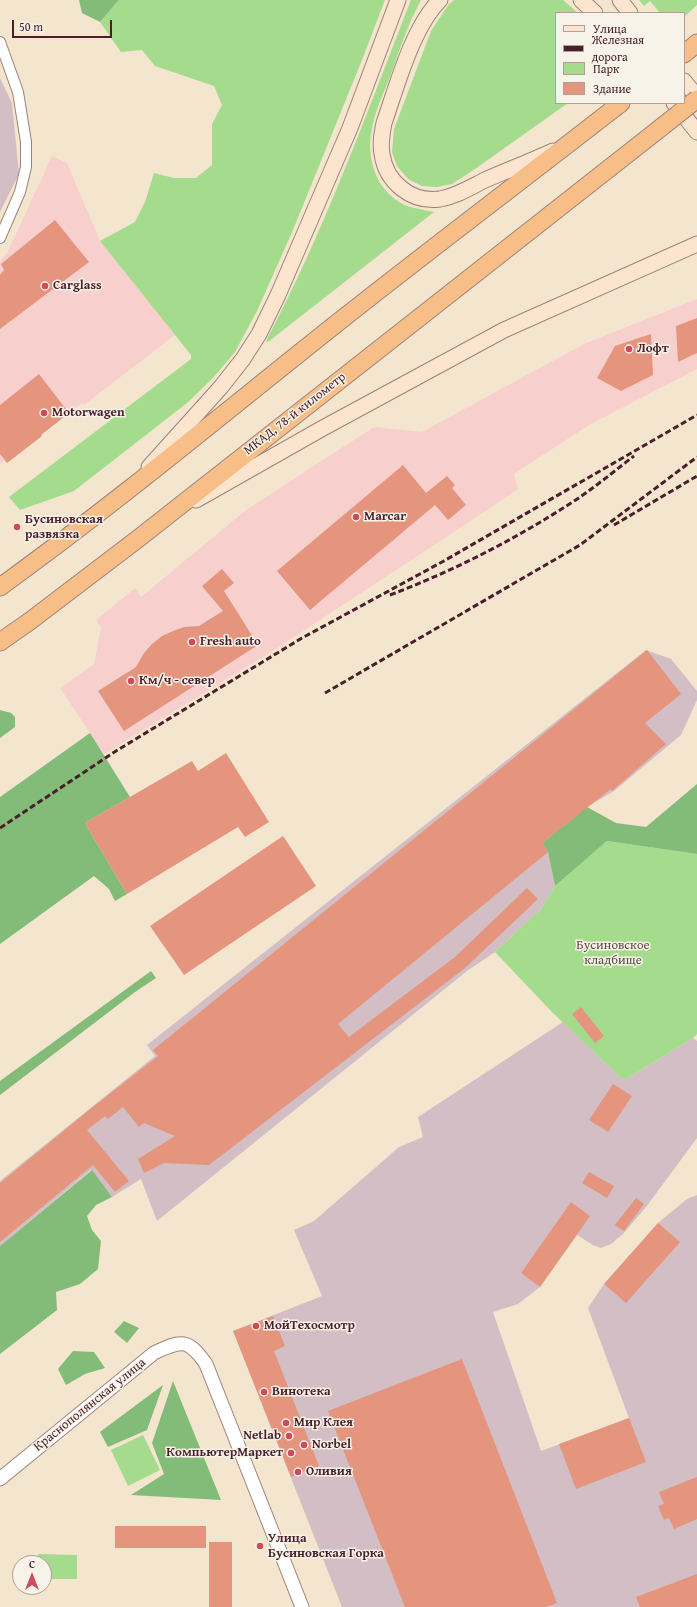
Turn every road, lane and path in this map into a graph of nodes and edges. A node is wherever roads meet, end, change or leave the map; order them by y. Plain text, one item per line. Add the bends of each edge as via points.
1 (398, 0) edge
2 (440, 0) edge
3 (581, 0) edge
4 (592, 0) edge
5 (620, 0) edge
6 (594, 12) edge
7 (601, 12) edge
8 (629, 12) edge
9 (0, 42) edge
10 (685, 82) edge
11 (697, 98) edge
12 (620, 104) edge
13 (675, 104) edge
14 (697, 132) edge
15 (567, 145) junction
16 (0, 238) edge
17 (697, 244) edge
18 (127, 491) junction
19 (162, 519) junction
20 (0, 587) edge
21 (0, 642) edge
22 (0, 1478) edge
23 (302, 1607) edge

1 - 18 main road via 350,128 259,334 221,387
2 - 15 main road via 431,9 417,35 384,123 382,154 393,182 420,198 440,199
3 - 6 main road
4 - 7 main road
5 - 8 main road
9 - 16 street via 18,92 26,142 26,167 20,192
10 - 11 main road
11 - 19 highway, МКАД, 78-й километр, bridge
12 - 15 highway
13 - 14 main road
15 - 18 highway via 347,315
17 - 19 main road via 504,330
18 - 20 highway
19 - 21 highway, МКАД, 78-й километр
22 - 23 street, Краснополянская улица via 154,1353 173,1344 186,1344 194,1348 206,1364

